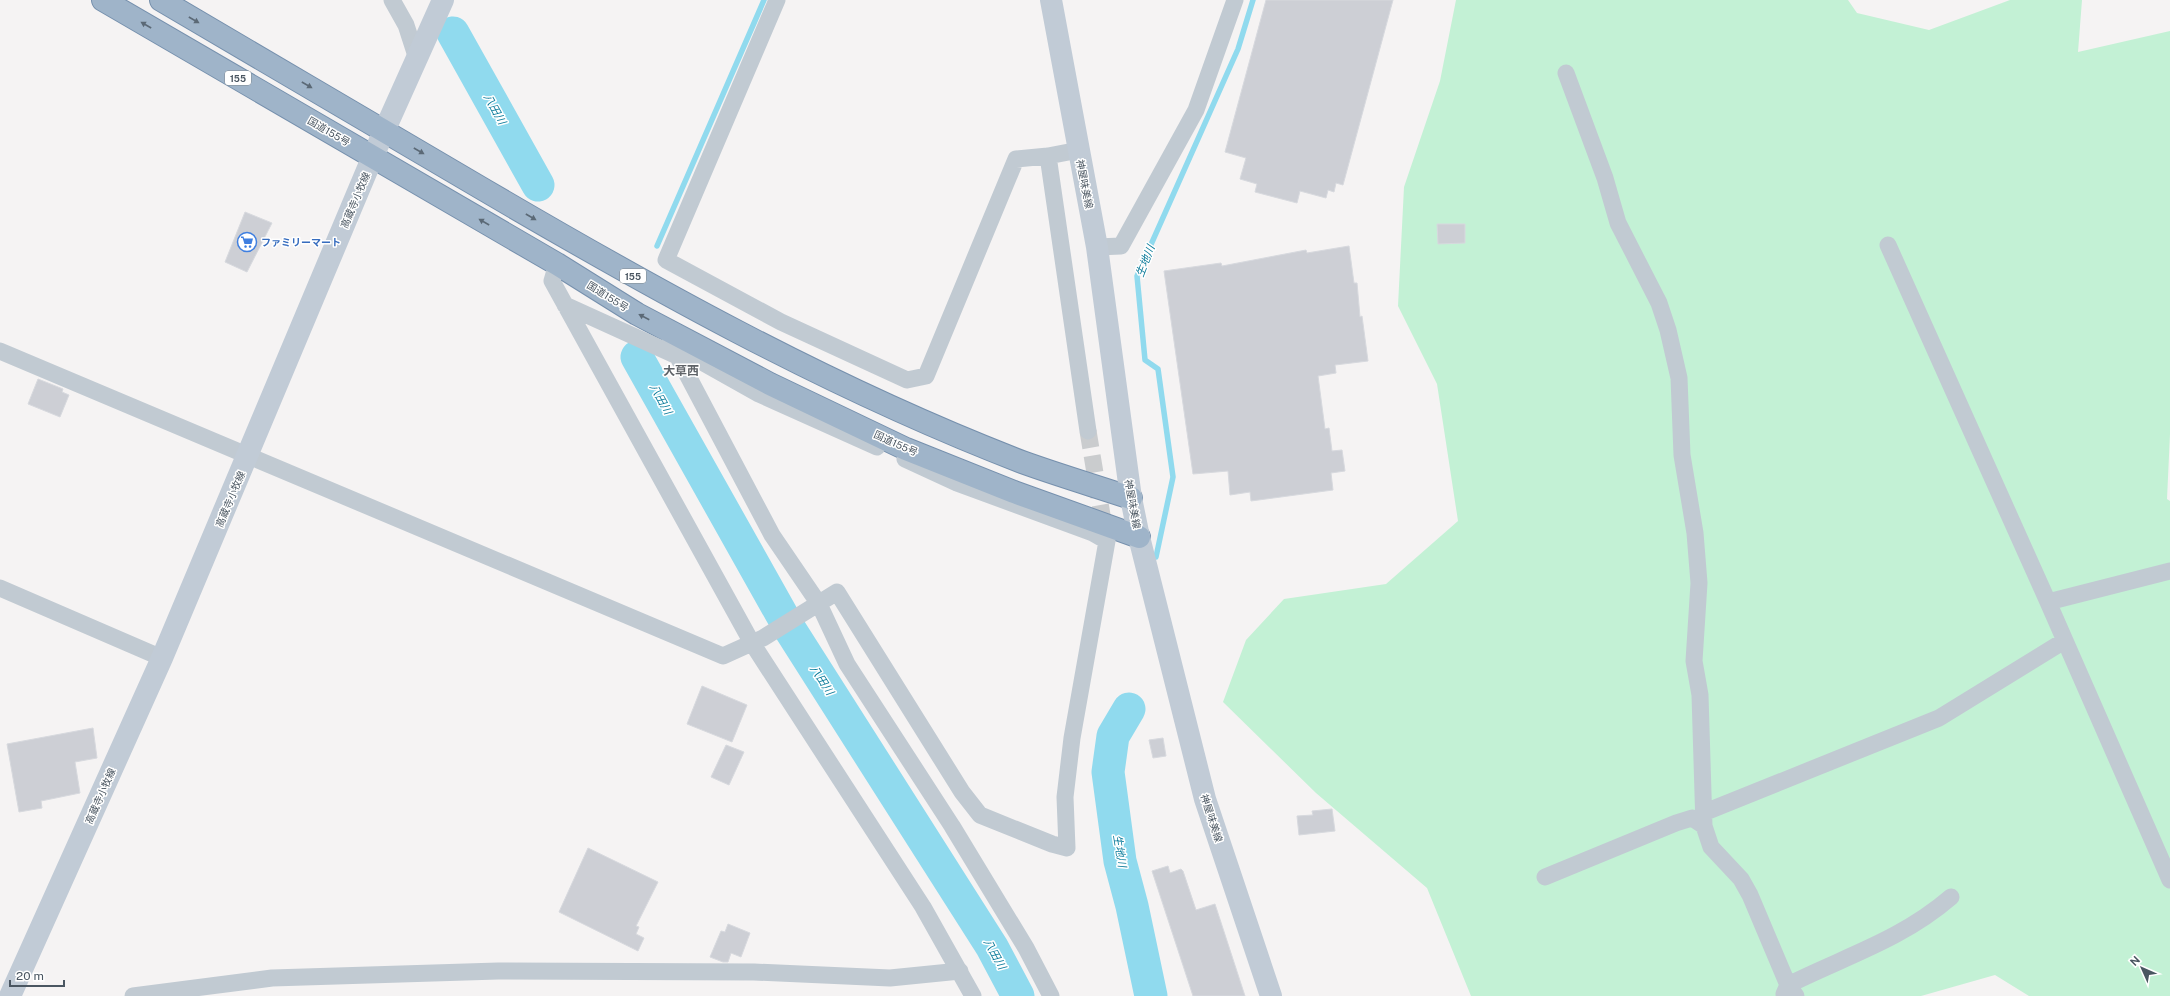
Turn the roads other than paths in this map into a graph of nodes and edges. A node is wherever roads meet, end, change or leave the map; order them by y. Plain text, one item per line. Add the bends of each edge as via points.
1 (103, 0) edge
2 (161, 0) edge
3 (392, 0) edge
4 (444, 0) edge
5 (777, 0) edge
6 (1051, 0) edge
7 (1236, 0) edge
8 (417, 58) junction
9 (1566, 73) dead end
10 (385, 131) junction
11 (1079, 150) junction
12 (373, 156) junction
13 (1048, 156) junction
14 (1888, 245) dead end
15 (1097, 247) junction
16 (556, 264) junction
17 (565, 305) junction
18 (670, 342) junction
19 (0, 351) edge
20 (1088, 431) tunnel mouth
21 (248, 456) junction
22 (1131, 498) junction
23 (1139, 537) junction
24 (2170, 571) edge
25 (0, 588) edge
26 (2048, 602) junction
27 (816, 606) junction
28 (758, 640) junction
29 (2064, 641) junction
30 (162, 658) junction
31 (1703, 819) junction
32 (1545, 877) dead end
33 (2170, 880) edge
34 (1951, 897) dead end
35 (960, 971) junction
36 (1789, 992) edge
37 (10, 996) edge
38 (132, 996) edge
39 (973, 996) edge
40 (1051, 996) edge
41 (1271, 996) edge

12 -> 1 highway, 国道155号 / 155
2 -> 10 highway, 155
3 - 8 street via 406,25
4 - 8 main road, 高蔵寺小牧線
5 - 13 street via 666,260 781,322 908,380 926,376 1016,159
6 - 11 main road, 神屋味美線
7 - 15 street via 1196,110 1121,246
8 - 10 main road, 高蔵寺小牧線
9 - 31 street via 1605,178 1618,223 1658,303 1668,330 1679,378 1682,455 1695,533 1699,583 1694,661 1700,695
10 - 12 main road, 高蔵寺小牧線
10 -> 22 highway, 155 via 652,286 786,357 923,420 1023,462
11 - 13 street
11 - 15 main road, 神屋味美線
16 -> 12 highway, 国道155号 / 155
12 - 21 main road, 高蔵寺小牧線
13 - 20 street
14 - 26 street
15 - 22 main road, 神屋味美線
16 - 17 street via 552,281
18 -> 16 highway, 国道155号 / 155 via 637,314
17 - 18 street
17 - 28 street
18 - 23 highway, 国道155号 / 155 via 770,384 906,449 1014,492
18 - 27 street via 772,535
18 - 27 street via 759,394 956,483 1093,533 1107,542 1072,738 1065,797 1067,848 980,815 962,792 837,592
19 - 21 street
21 - 28 street via 723,656
21 - 30 main road, 高蔵寺小牧線
22 - 23 main road, 神屋味美線
23 - 41 main road, 神屋味美線 via 1205,799
24 - 26 street
25 - 30 street
26 - 29 street
27 - 28 street
27 - 40 street via 847,664 952,826 1026,948
28 - 35 street
29 - 31 street via 1938,718
29 - 33 street
30 - 37 main road, 高蔵寺小牧線
31 - 32 street via 1692,818 1676,823
31 - 36 street via 1711,847 1741,879 1750,895
34 - 36 street via 1889,940
35 - 38 street via 890,978 754,972 498,971 272,978
35 - 39 street

